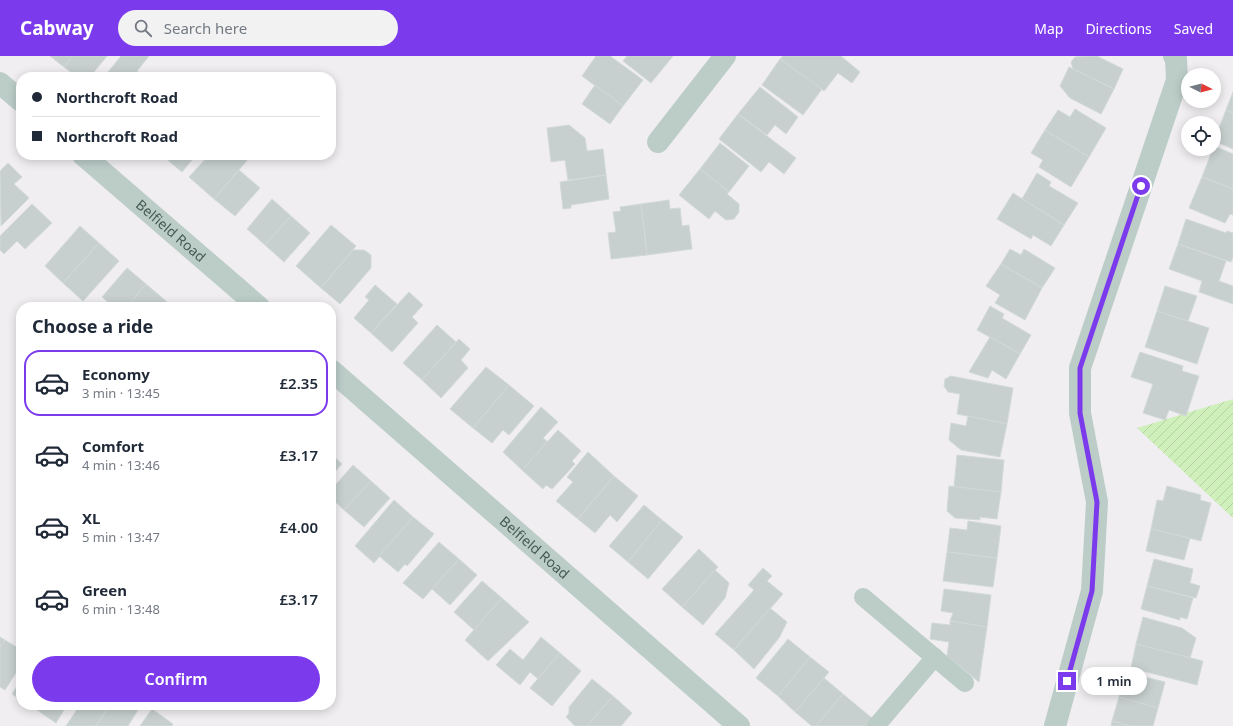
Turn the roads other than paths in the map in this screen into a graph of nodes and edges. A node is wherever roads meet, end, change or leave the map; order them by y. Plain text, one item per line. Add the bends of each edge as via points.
1 (725, 56) edge
2 (1178, 57) edge
3 (0, 83) edge
4 (16, 97) edge
5 (658, 142) dead end
6 (89, 160) edge
7 (253, 302) edge
8 (336, 374) edge
9 (863, 597) dead end
10 (935, 657) junction
11 (965, 683) dead end
12 (739, 726) edge
13 (876, 726) edge
14 (1055, 726) edge

1 - 5 street
2 - 14 street via 1177,80 1080,368 1080,413 1097,502 1092,591
3 - 4 street
6 - 7 street, Belfield Road
8 - 12 street, Belfield Road
9 - 10 lane
10 - 11 lane
10 - 13 lane

